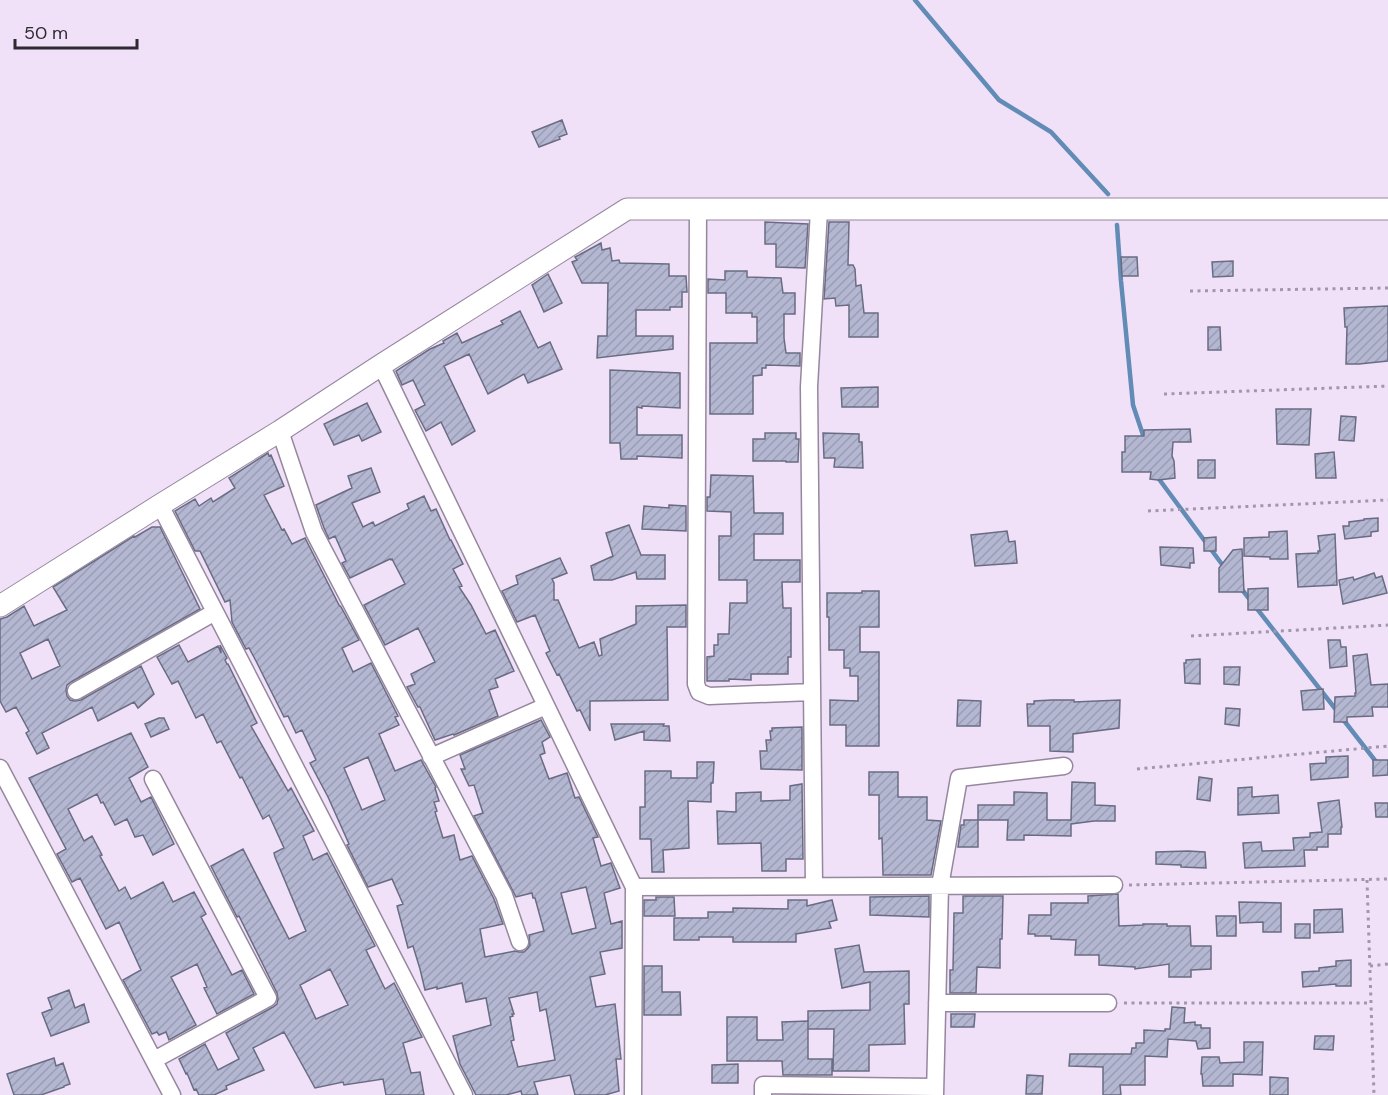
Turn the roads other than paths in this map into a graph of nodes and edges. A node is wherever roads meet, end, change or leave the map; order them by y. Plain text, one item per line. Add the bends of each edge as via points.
1 (1388, 209) edge
2 (698, 210) junction
3 (819, 210) junction
4 (381, 365) junction
5 (280, 431) junction
6 (160, 505) junction
7 (0, 606) edge
8 (215, 612) junction
9 (76, 691) dead end
10 (812, 692) junction
11 (546, 706) junction
12 (431, 757) junction
13 (1064, 766) dead end
14 (0, 768) edge
15 (153, 779) dead end
16 (1114, 885) road end
17 (814, 886) junction
18 (940, 886) junction
19 (634, 887) junction
20 (520, 942) dead end
21 (937, 1003) junction
22 (1108, 1004) road end
23 (154, 1060) junction
24 (935, 1091) edge
25 (172, 1095) edge
26 (464, 1095) edge
27 (633, 1095) edge
28 (763, 1095) edge

1 - 3 street
2 - 3 street
2 - 4 street via 627,209
2 - 10 street via 696,684 699,692 709,696
3 - 10 street via 809,387
4 - 5 street
4 - 11 street
5 - 6 street
5 - 12 street via 314,532
6 - 7 street
6 - 8 street
8 - 9 street
8 - 26 street
10 - 17 street
11 - 12 street
11 - 19 street
12 - 20 street via 504,895
13 - 18 street via 959,778
14 - 23 street
15 - 23 street via 268,998
16 - 18 street
17 - 18 street
17 - 19 street
18 - 21 street
19 - 27 street
21 - 22 street
21 - 24 street
23 - 25 street
24 - 28 street via 763,1085

